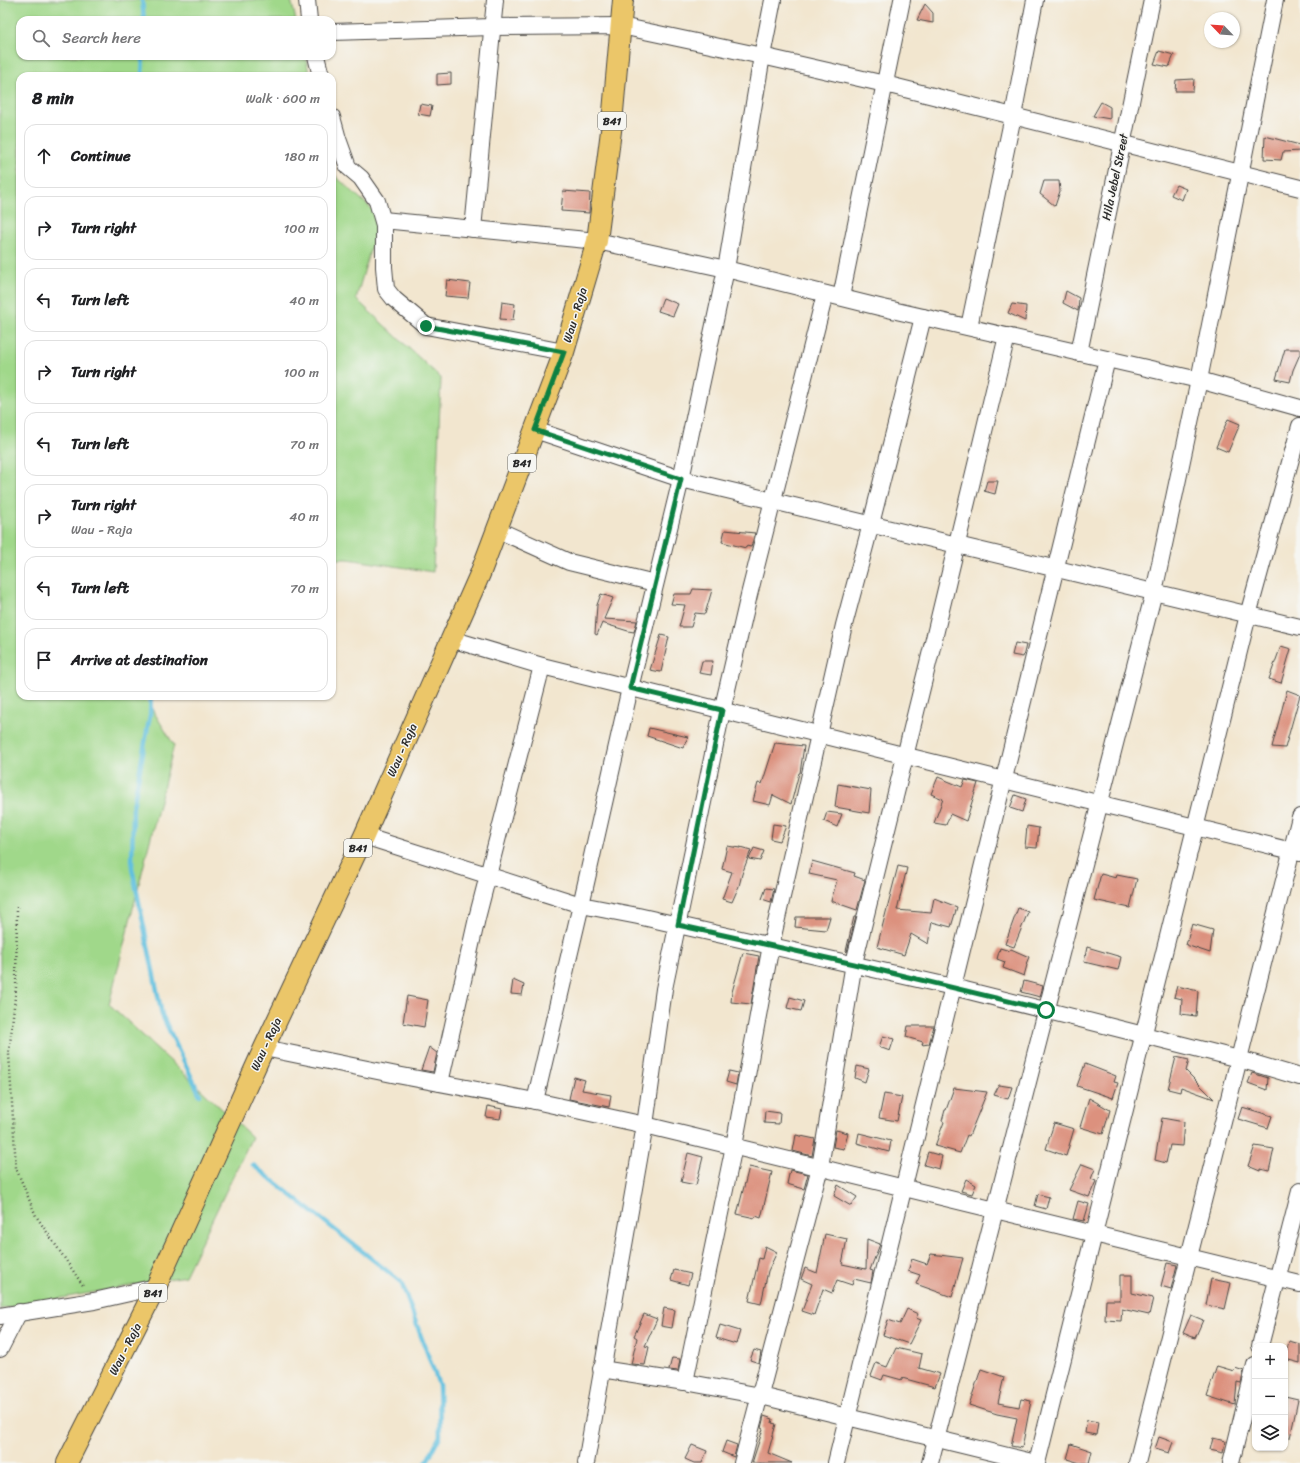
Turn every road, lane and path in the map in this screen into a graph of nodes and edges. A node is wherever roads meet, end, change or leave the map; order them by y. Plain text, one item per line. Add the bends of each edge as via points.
1 (307, 0) edge
2 (495, 0) edge
3 (623, 0) edge
4 (773, 0) edge
5 (902, 0) edge
6 (1036, 0) edge
7 (1152, 0) edge
8 (1275, 0) edge
9 (309, 16) edge
10 (621, 26) junction
11 (492, 27) junction
12 (336, 32) edge
13 (762, 56) junction
14 (317, 60) edge
15 (320, 72) edge
16 (885, 84) junction
17 (1013, 116) junction
18 (336, 131) edge
19 (1122, 144) junction
20 (1239, 173) junction
21 (1300, 188) edge
22 (383, 220) junction
23 (473, 229) junction
24 (597, 241) junction
25 (726, 269) junction
26 (825, 294) junction
27 (841, 297) junction
28 (923, 317) junction
29 (969, 327) junction
30 (1007, 336) junction
31 (564, 352) junction
32 (1079, 353) junction
33 (1107, 359) junction
34 (1199, 380) junction
35 (1300, 408) edge
36 (1300, 426) edge
37 (535, 430) junction
38 (681, 479) junction
39 (774, 501) junction
40 (871, 524) junction
41 (498, 530) junction
42 (956, 544) junction
43 (1056, 568) junction
44 (655, 583) junction
45 (1154, 592) junction
46 (1248, 615) junction
47 (1300, 627) edge
48 (451, 639) junction
49 (542, 666) junction
50 (630, 688) junction
51 (722, 710) junction
52 (819, 734) junction
53 (906, 755) junction
54 (1004, 780) junction
55 (1099, 803) junction
56 (1300, 817) edge
57 (1195, 827) junction
58 (364, 836) junction
59 (1296, 852) edge
60 (488, 876) junction
61 (581, 905) junction
62 (17, 907) dead end
63 (678, 925) junction
64 (771, 945) junction
65 (854, 964) junction
66 (953, 987) junction
67 (1046, 1010) junction
68 (1143, 1035) junction
69 (264, 1048) junction
70 (1239, 1059) junction
71 (1300, 1076) edge
72 (440, 1083) junction
73 (535, 1101) junction
74 (645, 1124) junction
75 (734, 1146) junction
76 (820, 1167) junction
77 (904, 1188) junction
78 (1300, 1191) edge
79 (995, 1210) junction
80 (1094, 1234) junction
81 (1189, 1257) junction
82 (1278, 1279) junction
83 (1300, 1284) edge
84 (156, 1287) junction
85 (94, 1300) junction
86 (19, 1312) junction
87 (0, 1316) edge
88 (1261, 1343) edge
89 (0, 1349) edge
90 (601, 1369) junction
91 (1252, 1377) edge
92 (685, 1382) junction
93 (761, 1396) junction
94 (848, 1417) junction
95 (936, 1439) junction
96 (67, 1463) edge
97 (586, 1463) edge
98 (742, 1463) edge
99 (836, 1463) edge
100 (930, 1463) edge
101 (1036, 1463) edge
102 (1137, 1463) edge
103 (1231, 1463) edge

1 - 9 street
2 - 11 street
3 - 10 main road, Wau - Raja / B41
4 - 13 street
5 - 16 street
6 - 17 street
7 - 19 street, Hila Jebel Street
8 - 20 street
10 - 11 street
10 - 13 street
10 - 24 main road, Wau - Raja / B41
11 - 12 street
11 - 23 street
13 - 16 street
13 - 25 street
14 - 15 street
16 - 17 street
16 - 27 street
17 - 19 street
17 - 29 street
18 - 22 street via 348,167 361,178 377,201
19 - 20 street
19 - 32 street, Hila Jebel Street
20 - 21 street
20 - 34 street
22 - 23 street
22 - 31 street via 386,289 426,326
23 - 24 street
24 - 25 street
24 - 31 main road, Wau - Raja / B41
25 - 26 street
25 - 38 street
26 - 27 street
26 - 39 street
27 - 28 street
28 - 29 street
28 - 40 street
29 - 30 street
30 - 32 street
30 - 42 street
31 - 37 main road, Wau - Raja / B41
32 - 33 street
33 - 34 street
33 - 43 street
34 - 35 street
34 - 45 street
36 - 46 street
37 - 38 street
37 - 41 main road, Wau - Raja / B41
38 - 39 street
38 - 44 street
39 - 40 street
39 - 51 street
40 - 42 street
40 - 52 street
41 - 44 street via 569,562
41 - 48 main road, Wau - Raja / B41
42 - 43 street
42 - 53 street
43 - 45 street
43 - 54 street
44 - 50 street
45 - 46 street
45 - 55 street
46 - 47 street
46 - 57 street
48 - 49 street
48 - 58 main road, Wau - Raja / B41
49 - 50 street
49 - 60 street
50 - 51 street
50 - 61 street
51 - 52 street
51 - 63 street
52 - 53 street
52 - 64 street
53 - 54 street
53 - 65 street
54 - 55 street
54 - 66 street
55 - 57 street
55 - 67 street
56 - 59 street
57 - 59 street
57 - 68 street
58 - 60 street
58 - 69 main road, Wau - Raja / B41
59 - 70 street
60 - 61 street
60 - 72 street via 465,964
61 - 63 street
61 - 73 street
62 - 85 path via 16,987 9,1054 16,1168 36,1216
63 - 64 street
63 - 74 street via 664,989
64 - 65 street
64 - 75 street
65 - 66 street
65 - 76 street
66 - 67 street
66 - 77 street
67 - 68 street
67 - 79 street
68 - 70 street
68 - 80 street
69 - 72 street
69 - 84 main road, Wau - Raja / B41
70 - 71 street
70 - 81 street
72 - 73 street
73 - 74 street
74 - 75 street
74 - 90 street
75 - 76 street
75 - 92 street
76 - 77 street
76 - 93 street
77 - 79 street
77 - 94 street
78 - 82 street
79 - 80 street
79 - 95 street
80 - 81 street
80 - 101 street
81 - 82 street
81 - 102 street
82 - 83 street
82 - 88 street
84 - 85 street
84 - 96 main road, Wau - Raja / B41
85 - 86 street
86 - 87 street
86 - 89 street
90 - 92 street
90 - 97 street
91 - 103 street
92 - 93 street
93 - 94 street
93 - 98 street
94 - 95 street
94 - 99 street
95 - 100 street
95 - 101 street

